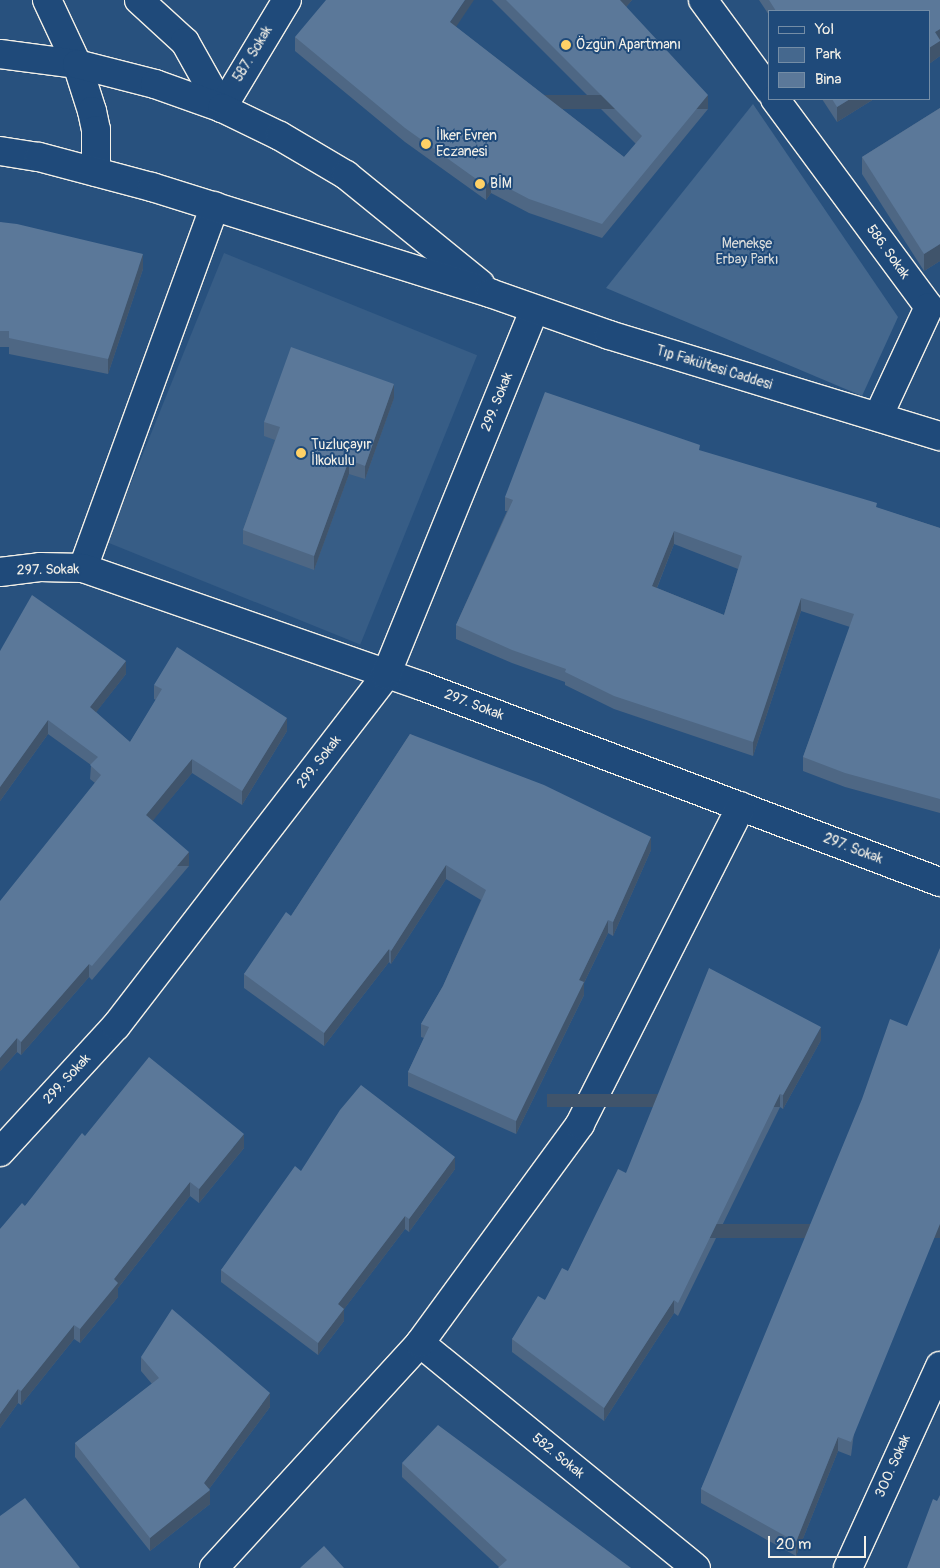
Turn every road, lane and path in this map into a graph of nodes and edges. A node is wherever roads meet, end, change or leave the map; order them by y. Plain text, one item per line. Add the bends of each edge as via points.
1 (47, 0) edge
2 (139, 0) edge
3 (287, 0) edge
4 (703, 0) edge
5 (0, 54) edge
6 (77, 64) junction
7 (768, 89) edge
8 (777, 100) edge
9 (222, 108) junction
10 (0, 151) edge
11 (96, 172) junction
12 (215, 206) junction
13 (490, 293) junction
14 (935, 304) edge
15 (534, 310) junction
16 (878, 417) junction
17 (940, 436) edge
18 (83, 568) junction
19 (0, 572) edge
20 (386, 674) junction
21 (741, 806) junction
22 (940, 882) edge
23 (0, 1152) edge
24 (420, 1343) junction
25 (940, 1366) edge
26 (214, 1568) edge
27 (696, 1568) edge
28 (848, 1568) edge

1 - 6 street
2 - 9 street via 185,42
3 - 9 street, 587. Sokak
4 - 7 street
5 - 6 street
6 - 9 street via 155,84
6 - 11 street via 96,130
8 - 14 street, 586. Sokak
9 - 13 street via 280,136 346,175
10 - 11 street
11 - 12 street
12 - 13 street
12 - 18 street
13 - 15 street, Tıp Fakültesi Caddesi
14 - 16 street, 586. Sokak
15 - 16 street, Tıp Fakültesi Caddesi
15 - 20 street, 299. Sokak
16 - 17 street, Tıp Fakültesi Caddesi
18 - 19 street, 297. Sokak
18 - 20 street, 297. Sokak
20 - 21 street, 297. Sokak
20 - 23 street, 299. Sokak via 116,1026
21 - 22 street, 297. Sokak
21 - 24 street via 580,1124
24 - 26 street
24 - 27 street, 582. Sokak
25 - 28 street, 300. Sokak

